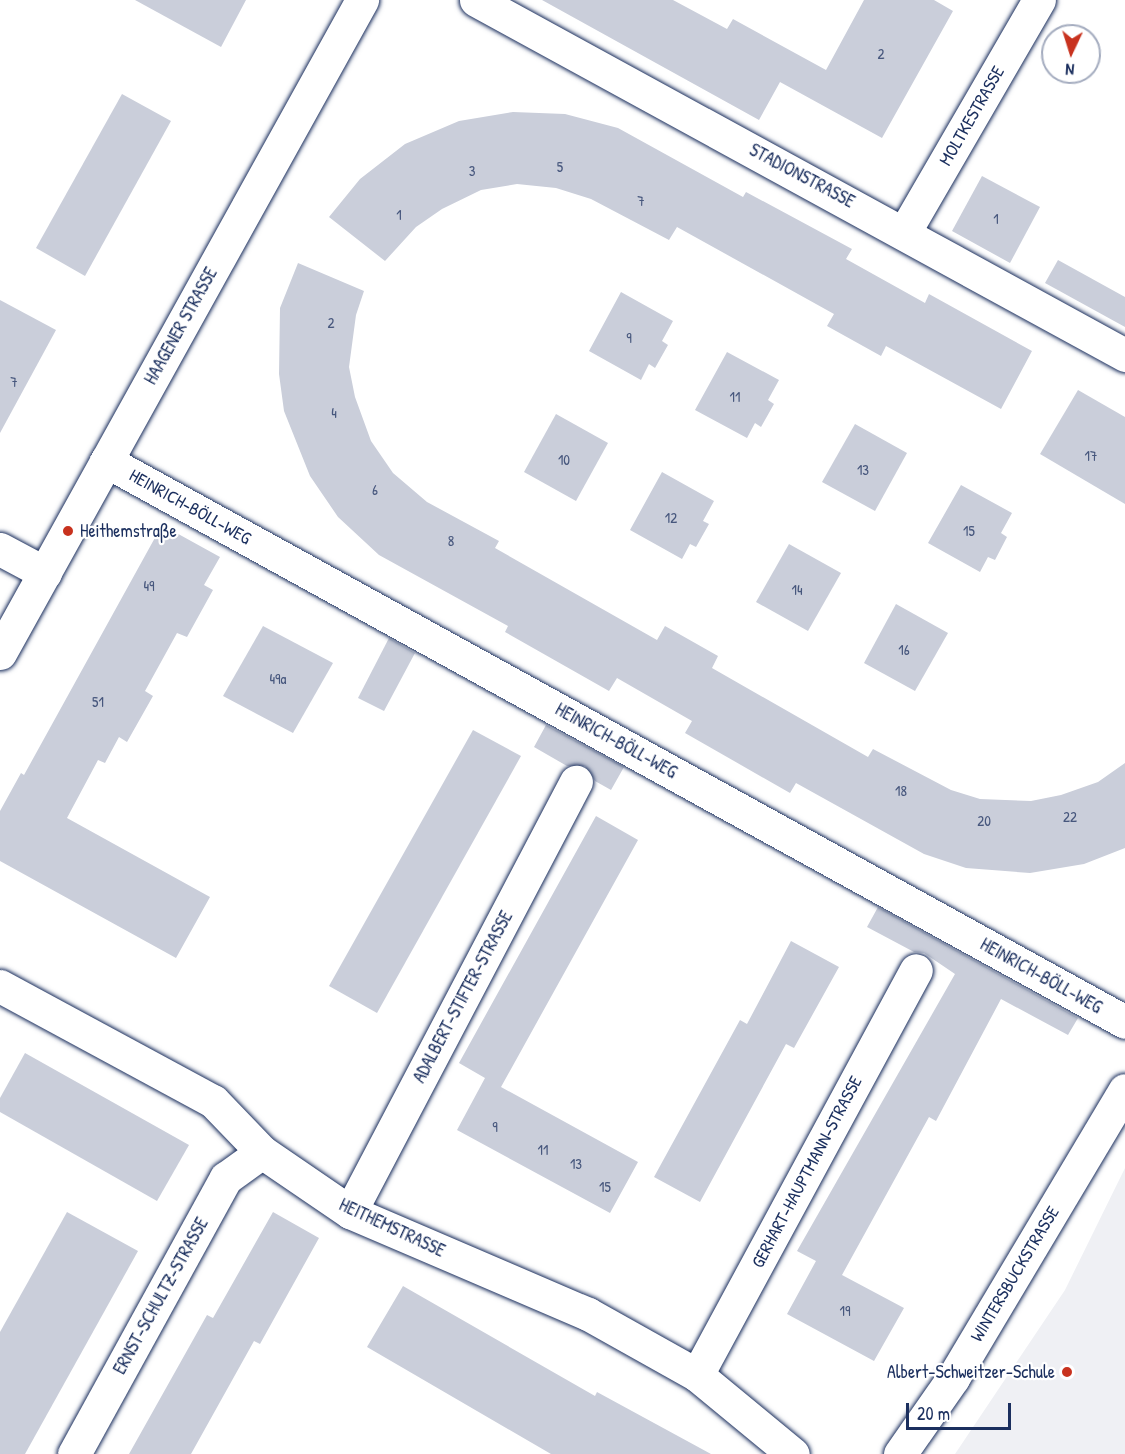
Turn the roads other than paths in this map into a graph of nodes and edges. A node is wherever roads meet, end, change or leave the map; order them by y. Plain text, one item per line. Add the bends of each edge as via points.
1 (362, 0) edge
2 (476, 0) edge
3 (1039, 0) edge
4 (905, 231) junction
5 (1125, 355) edge
6 (106, 461) junction
7 (0, 549) edge
8 (45, 573) junction
9 (0, 653) edge
10 (576, 782) dead end
11 (916, 970) dead end
12 (0, 986) edge
13 (1125, 1022) edge
14 (1125, 1090) edge
15 (262, 1152) junction
16 (350, 1212) junction
17 (697, 1375) junction
18 (74, 1454) edge
19 (793, 1454) edge
20 (900, 1454) edge

1 - 6 street, HAAGENER STRASSE
2 - 4 street, STADIONSTRASSE
3 - 4 street, MOLTKESTRASSE
4 - 5 street, STADIONSTRASSE
6 - 8 street, HAAGENER STRASSE
6 - 13 street, HEINRICH-BÖLL-WEG
7 - 8 street
8 - 9 street, HAAGENER STRASSE
10 - 16 street, ADALBERT-STIFTER-STRASSE
11 - 17 street, GERHART-HAUPTMANN-STRASSE
12 - 15 street, HEITHEMSTRASSE via 213,1101
14 - 20 street, WINTERSBUCKSTRASSE via 953,1378
15 - 16 street, HEITHEMSTRASSE
15 - 18 street, ERNST-SCHULTZ-STRASSE via 226,1178
16 - 17 street, HEITHEMSTRASSE via 588,1314
17 - 19 street, HEITHEMSTRASSE

